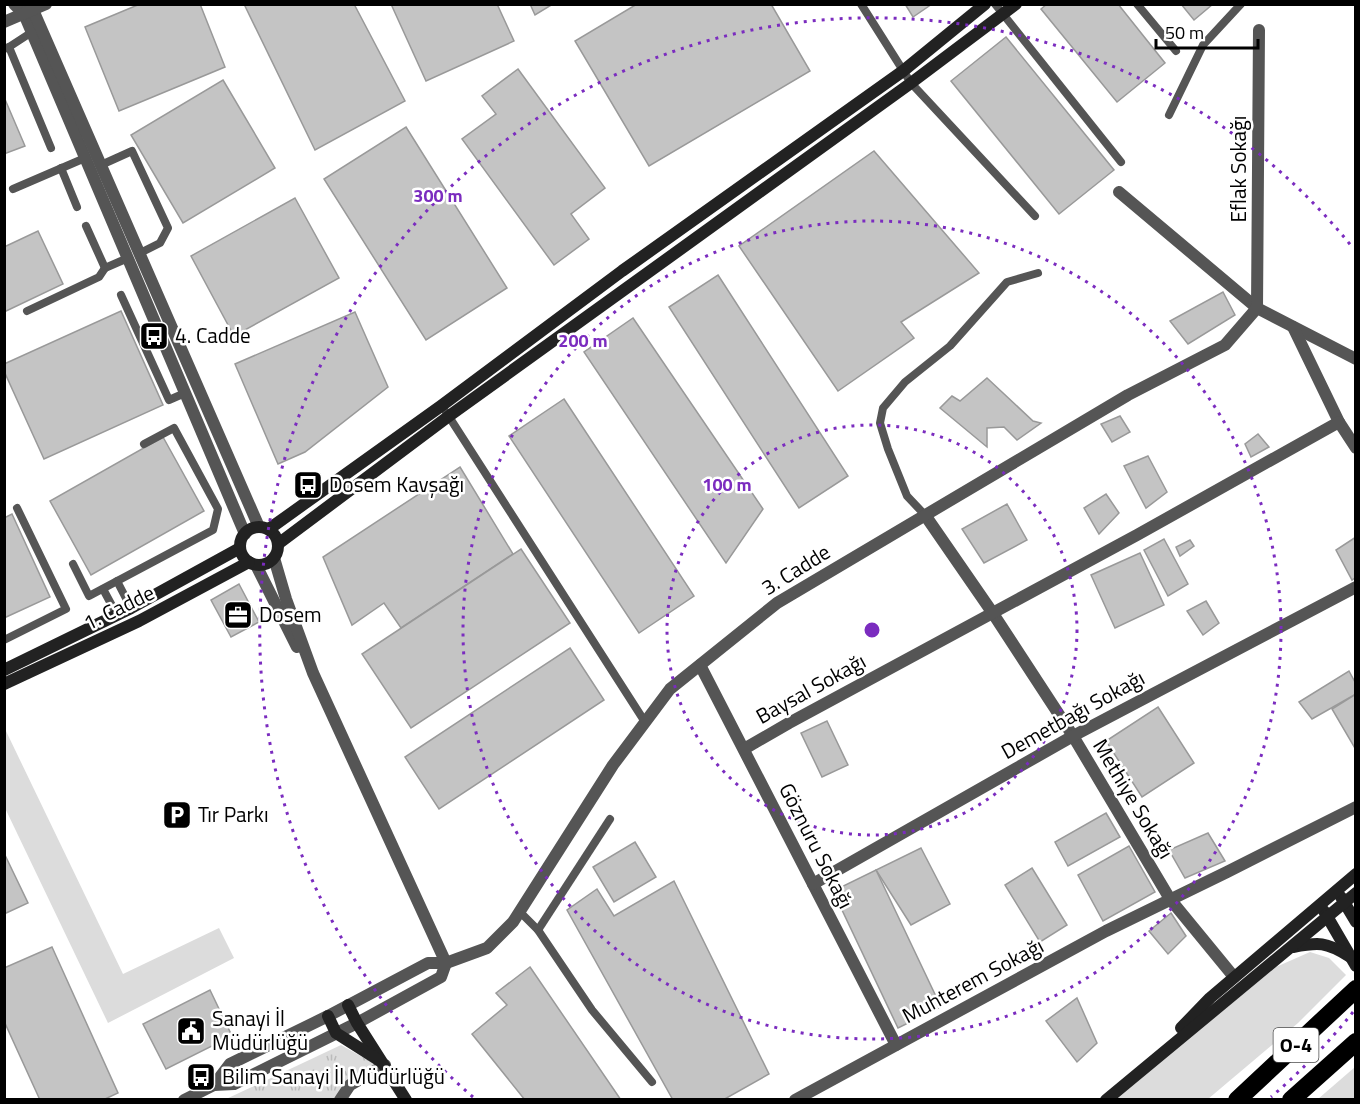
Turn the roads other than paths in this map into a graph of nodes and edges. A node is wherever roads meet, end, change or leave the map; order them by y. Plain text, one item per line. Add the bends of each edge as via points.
1 (14, 4) edge
2 (46, 4) edge
3 (861, 4) edge
4 (985, 4) edge
5 (1016, 4) edge
6 (1137, 4) edge
7 (1241, 4) edge
8 (28, 9) edge
9 (998, 10) edge
10 (4, 22) edge
11 (36, 29) junction
12 (1259, 30) dead end
13 (7, 48) edge
14 (1176, 51) dead end
15 (903, 71) junction
16 (911, 83) junction
17 (1169, 115) dead end
18 (51, 148) dead end
19 (91, 156) junction
20 (1121, 162) dead end
21 (61, 168) junction
22 (96, 168) junction
23 (13, 189) dead end
24 (1119, 192) dead end
25 (77, 207) dead end
26 (1035, 216) dead end
27 (86, 226) dead end
28 (134, 255) junction
29 (105, 268) junction
30 (1038, 273) dead end
31 (121, 295) dead end
32 (1257, 308) junction
33 (27, 311) dead end
34 (1293, 327) junction
35 (1356, 359) edge
36 (198, 387) junction
37 (185, 393) junction
38 (441, 406) junction
39 (449, 416) junction
40 (1339, 422) junction
41 (144, 444) dead end
42 (1356, 448) edge
43 (17, 508) dead end
44 (925, 515) junction
45 (264, 528) junction
46 (244, 534) junction
47 (278, 544) junction
48 (240, 548) junction
49 (274, 558) junction
50 (73, 564) dead end
51 (253, 564) junction
52 (117, 581) junction
53 (1356, 587) edge
54 (103, 589) junction
55 (131, 608) junction
56 (992, 612) junction
57 (117, 615) junction
58 (138, 622) junction
59 (124, 628) junction
60 (4, 640) edge
61 (700, 665) junction
62 (6, 674) edge
63 (313, 674) junction
64 (645, 722) junction
65 (1073, 736) junction
66 (744, 749) junction
67 (1356, 807) edge
68 (610, 819) dead end
69 (1356, 874) edge
70 (813, 884) junction
71 (1337, 890) junction
72 (1356, 893) edge
73 (1170, 899) junction
74 (1344, 903) junction
75 (1320, 904) junction
76 (520, 912) junction
77 (1327, 916) junction
78 (1356, 922) edge
79 (538, 930) junction
80 (1292, 947) junction
81 (1353, 961) edge
82 (446, 963) junction
83 (1234, 977) junction
84 (1355, 990) edge
85 (348, 1005) junction
86 (328, 1016) junction
87 (357, 1023) junction
88 (336, 1033) junction
89 (1356, 1042) edge
90 (896, 1045) junction
91 (386, 1065) junction
92 (1141, 1070) junction
93 (652, 1082) dead end
94 (213, 1085) junction
95 (184, 1100) edge
96 (340, 1100) edge
97 (406, 1100) edge
98 (795, 1100) edge
99 (1106, 1100) edge
100 (1237, 1100) edge
101 (1291, 1100) edge

1 - 8 street
2 - 8 street
3 - 15 lane
4 - 15 street
5 - 9 street
6 - 14 lane
7 - 17 lane via 1203,45
8 - 10 street
8 - 11 street
9 - 16 street
9 - 20 lane
11 - 13 lane
11 - 19 street
12 - 32 street, Eflak Sokağı
13 - 18 lane
15 - 16 lane
15 - 38 street
16 - 26 lane
16 - 39 street
19 - 21 lane
19 - 22 street
21 - 23 lane
21 - 25 lane
22 - 28 street
22 - 28 lane via 132,151 168,228 160,243
24 - 32 street
27 - 29 lane
28 - 29 lane
28 - 36 street
28 - 37 street
29 - 33 lane via 99,277
30 - 44 lane via 1007,282 950,346 905,382 883,408 880,423 888,449 907,496
31 - 37 lane via 169,400
32 - 34 street
32 - 44 street, 3. Cadde via 1225,345 1128,394
34 - 35 street
34 - 40 street
36 - 37 street
36 - 45 street
37 - 46 street
38 - 39 lane
38 - 45 street
39 - 47 street
39 - 64 lane
40 - 42 street
40 - 56 street, Baysal Sokağı
41 - 52 lane via 174,428 218,508 213,530
43 - 60 lane via 66,609
44 - 56 street, Methiye Sokağı
44 - 61 street, 3. Cadde via 777,603
45 - 46 street
45 - 47 street via 273,533
46 - 48 street
47 - 49 street
48 - 51 street via 245,559
48 - 55 street, 1. Cadde
49 - 51 street
49 - 63 street
50 - 54 lane via 89,596
51 - 58 street, 1. Cadde
51 - 63 street
52 - 54 lane
52 - 55 lane
53 - 65 street, Demetbağı Sokağı
54 - 57 lane
55 - 57 street, 1. Cadde
55 - 58 street
56 - 65 street, Methiye Sokağı
56 - 66 street, Baysal Sokağı
57 - 59 street
57 - 62 street, 1. Cadde
58 - 59 street, 1. Cadde
59 - 62 street, 1. Cadde
61 - 64 street, 3. Cadde via 670,689
61 - 66 street, Göznuru Sokağı
63 - 82 street
64 - 76 street, 3. Cadde
65 - 70 street, Demetbağı Sokağı
65 - 73 street, Methiye Sokağı
66 - 70 street, Göznuru Sokağı
67 - 73 street, Muhterem Sokağı
68 - 79 lane
69 - 71 street
70 - 90 street, Göznuru Sokağı
71 - 74 street
71 - 75 street
72 - 74 street
73 - 83 street, Methiye Sokağı
73 - 90 street, Muhterem Sokağı
74 - 77 street
74 - 78 street
75 - 77 street
75 - 83 street
76 - 79 lane
76 - 82 street, 3. Cadde via 487,948
77 - 80 street
77 - 81 street
79 - 93 lane via 592,1010
80 - 81 street via 1332,945
80 - 92 street
82 - 85 street, 3. Cadde via 428,963
82 - 87 street via 441,977
83 - 92 street
84 - 100 highway, O-4
85 - 86 street, 3. Cadde
85 - 87 street
86 - 88 street
86 - 94 street, 3. Cadde via 230,1064
87 - 88 street
87 - 91 street
88 - 91 street
88 - 94 street via 234,1084
89 - 101 highway, O-4
90 - 98 street, Muhterem Sokağı
91 - 96 street via 350,1085
91 - 97 street
92 - 99 street
94 - 95 street

